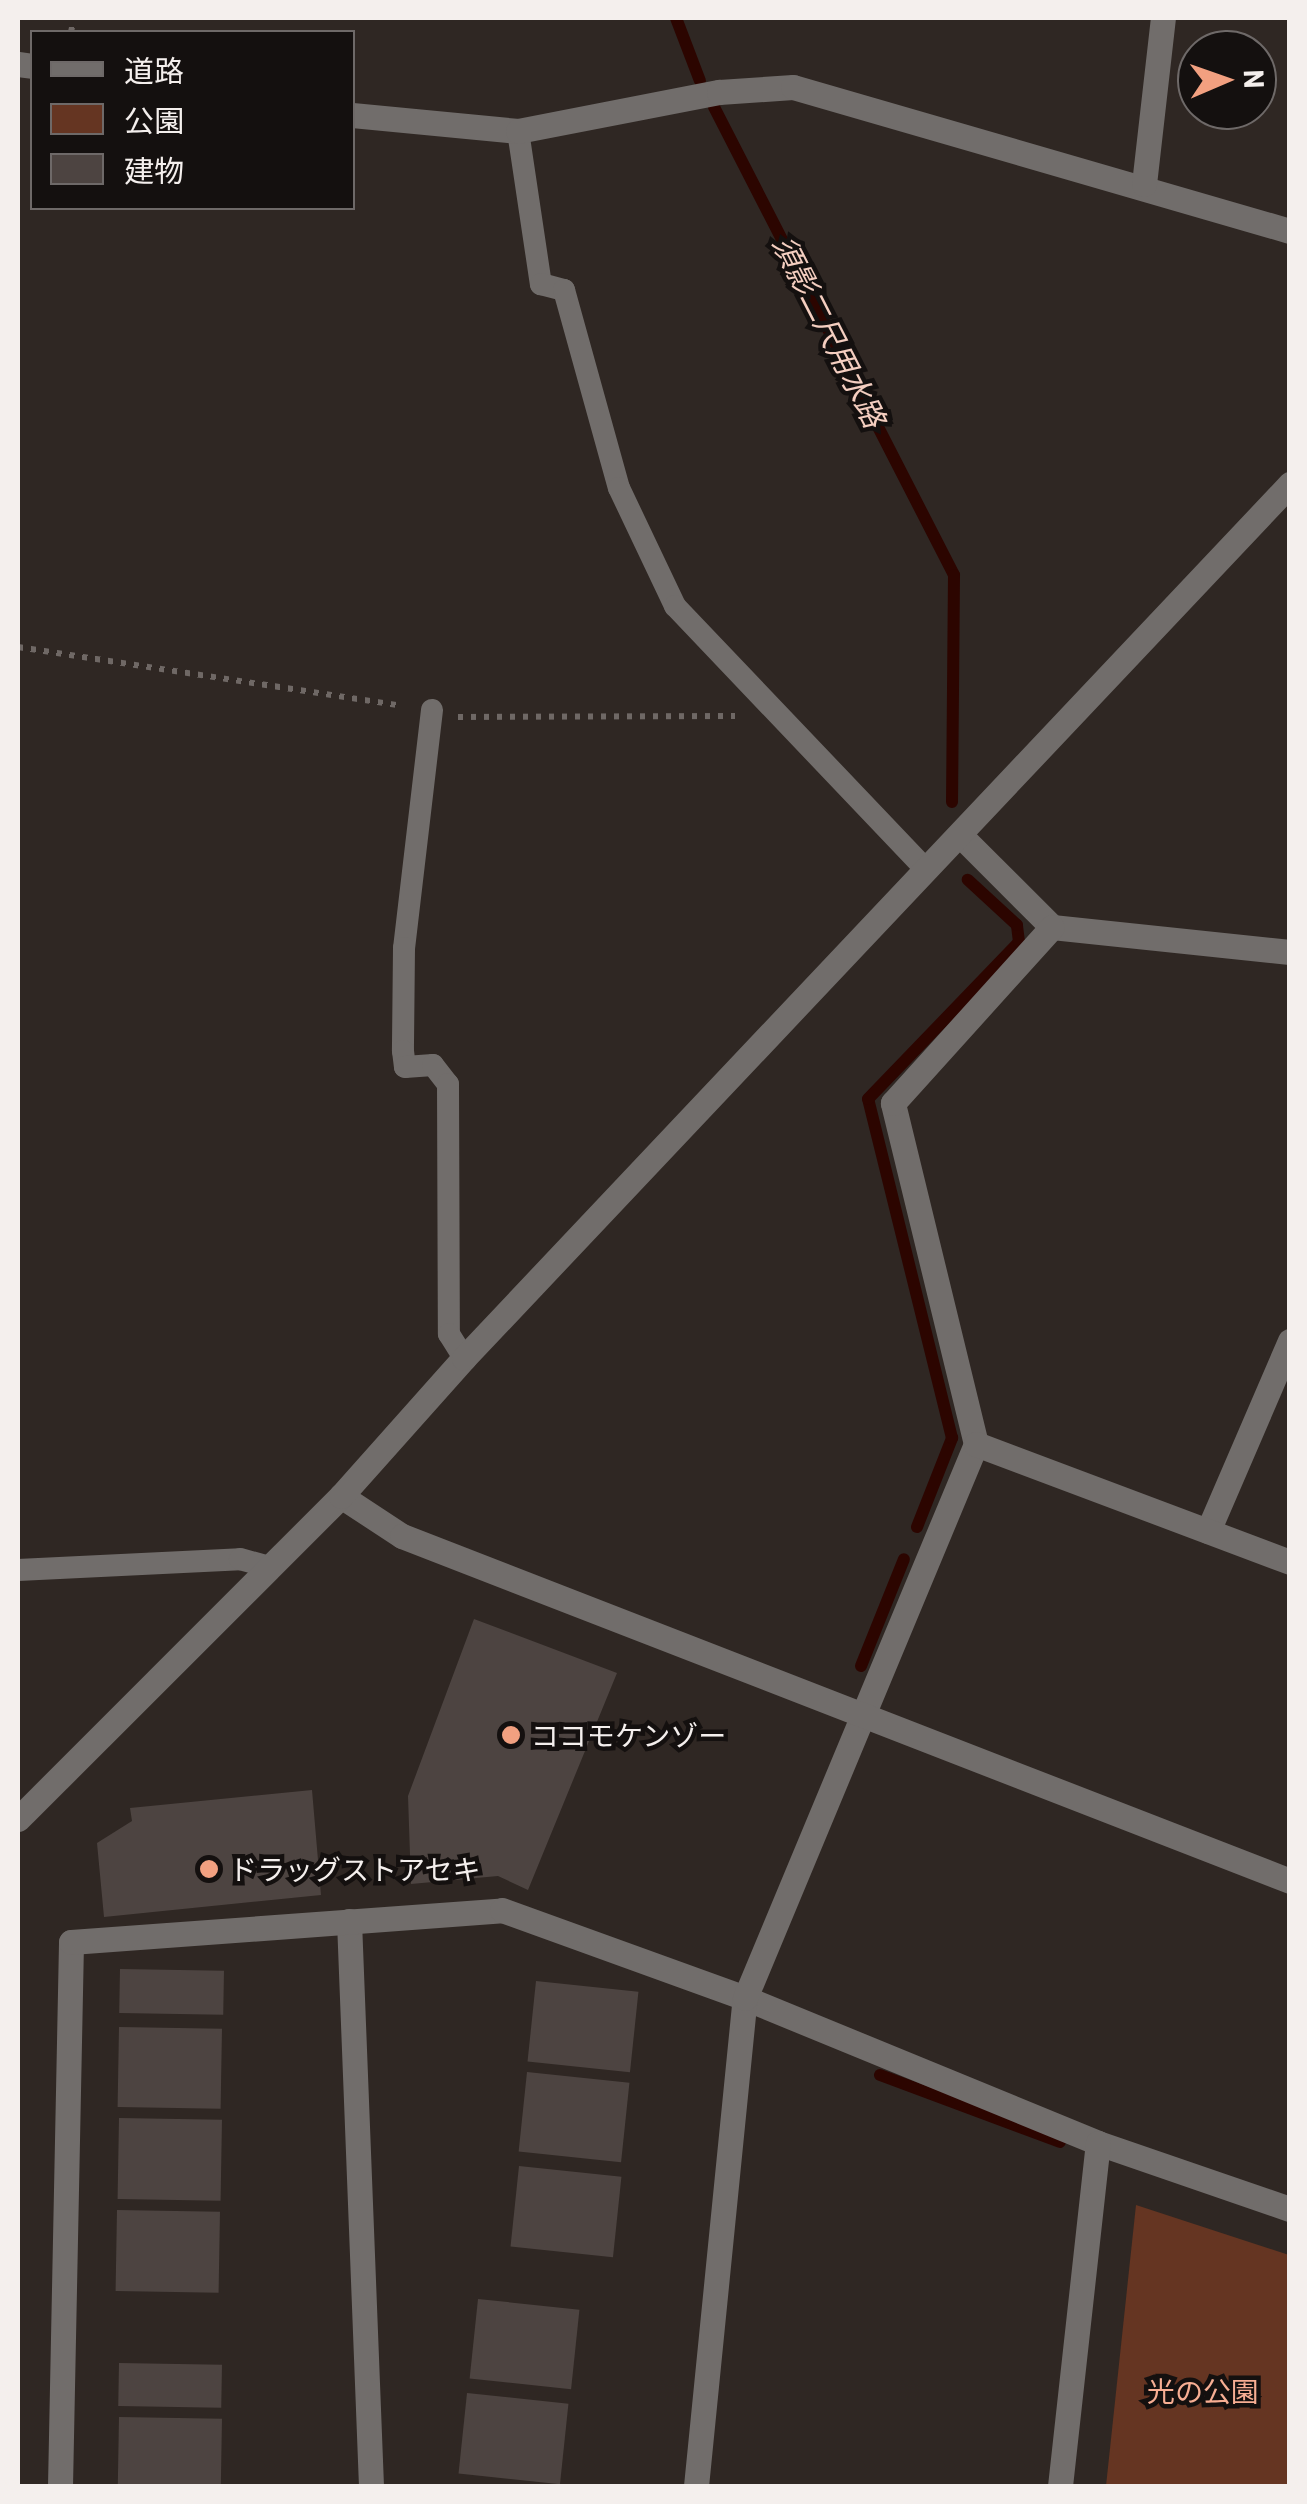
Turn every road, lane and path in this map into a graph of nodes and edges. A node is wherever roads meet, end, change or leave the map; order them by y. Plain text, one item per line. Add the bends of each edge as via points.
1 (1162, 18) edge
2 (355, 115) edge
3 (518, 131) junction
4 (1144, 184) junction
5 (1290, 230) edge
6 (1290, 484) edge
7 (18, 647) edge
8 (432, 710) junction
9 (782, 715) junction
10 (960, 835) junction
11 (926, 870) junction
12 (1052, 926) junction
13 (1290, 952) edge
14 (1290, 1341) edge
15 (464, 1358) junction
16 (976, 1444) junction
17 (341, 1496) junction
18 (1208, 1531) junction
19 (1290, 1562) edge
20 (270, 1567) junction
21 (18, 1570) edge
22 (859, 1717) junction
23 (18, 1819) edge
24 (1290, 1881) edge
25 (350, 1921) junction
26 (744, 1998) junction
27 (1098, 2143) junction
28 (1290, 2209) edge
29 (60, 2486) edge
30 (372, 2486) edge
31 (696, 2486) edge
32 (1060, 2486) edge

1 - 4 street
2 - 3 street
3 - 4 street via 719,92 793,87
3 - 9 lane via 541,284 564,290 620,488 676,606
4 - 5 street
6 - 10 street
7 - 8 path
8 - 9 path via 476,721
8 - 15 lane via 404,948 403,1050 404,1066 433,1065 448,1084 449,1334
9 - 11 lane
10 - 11 street
10 - 12 street
11 - 15 street
12 - 13 street
12 - 16 street via 893,1103
14 - 18 street
15 - 17 street
16 - 18 street
16 - 22 street
17 - 20 street
17 - 22 street via 402,1536
18 - 19 street
20 - 21 lane via 240,1559
20 - 23 street
22 - 24 street
22 - 26 street
25 - 26 street via 502,1910
25 - 29 street via 71,1942
25 - 30 street
26 - 27 street
26 - 31 street
27 - 28 street
27 - 32 street

